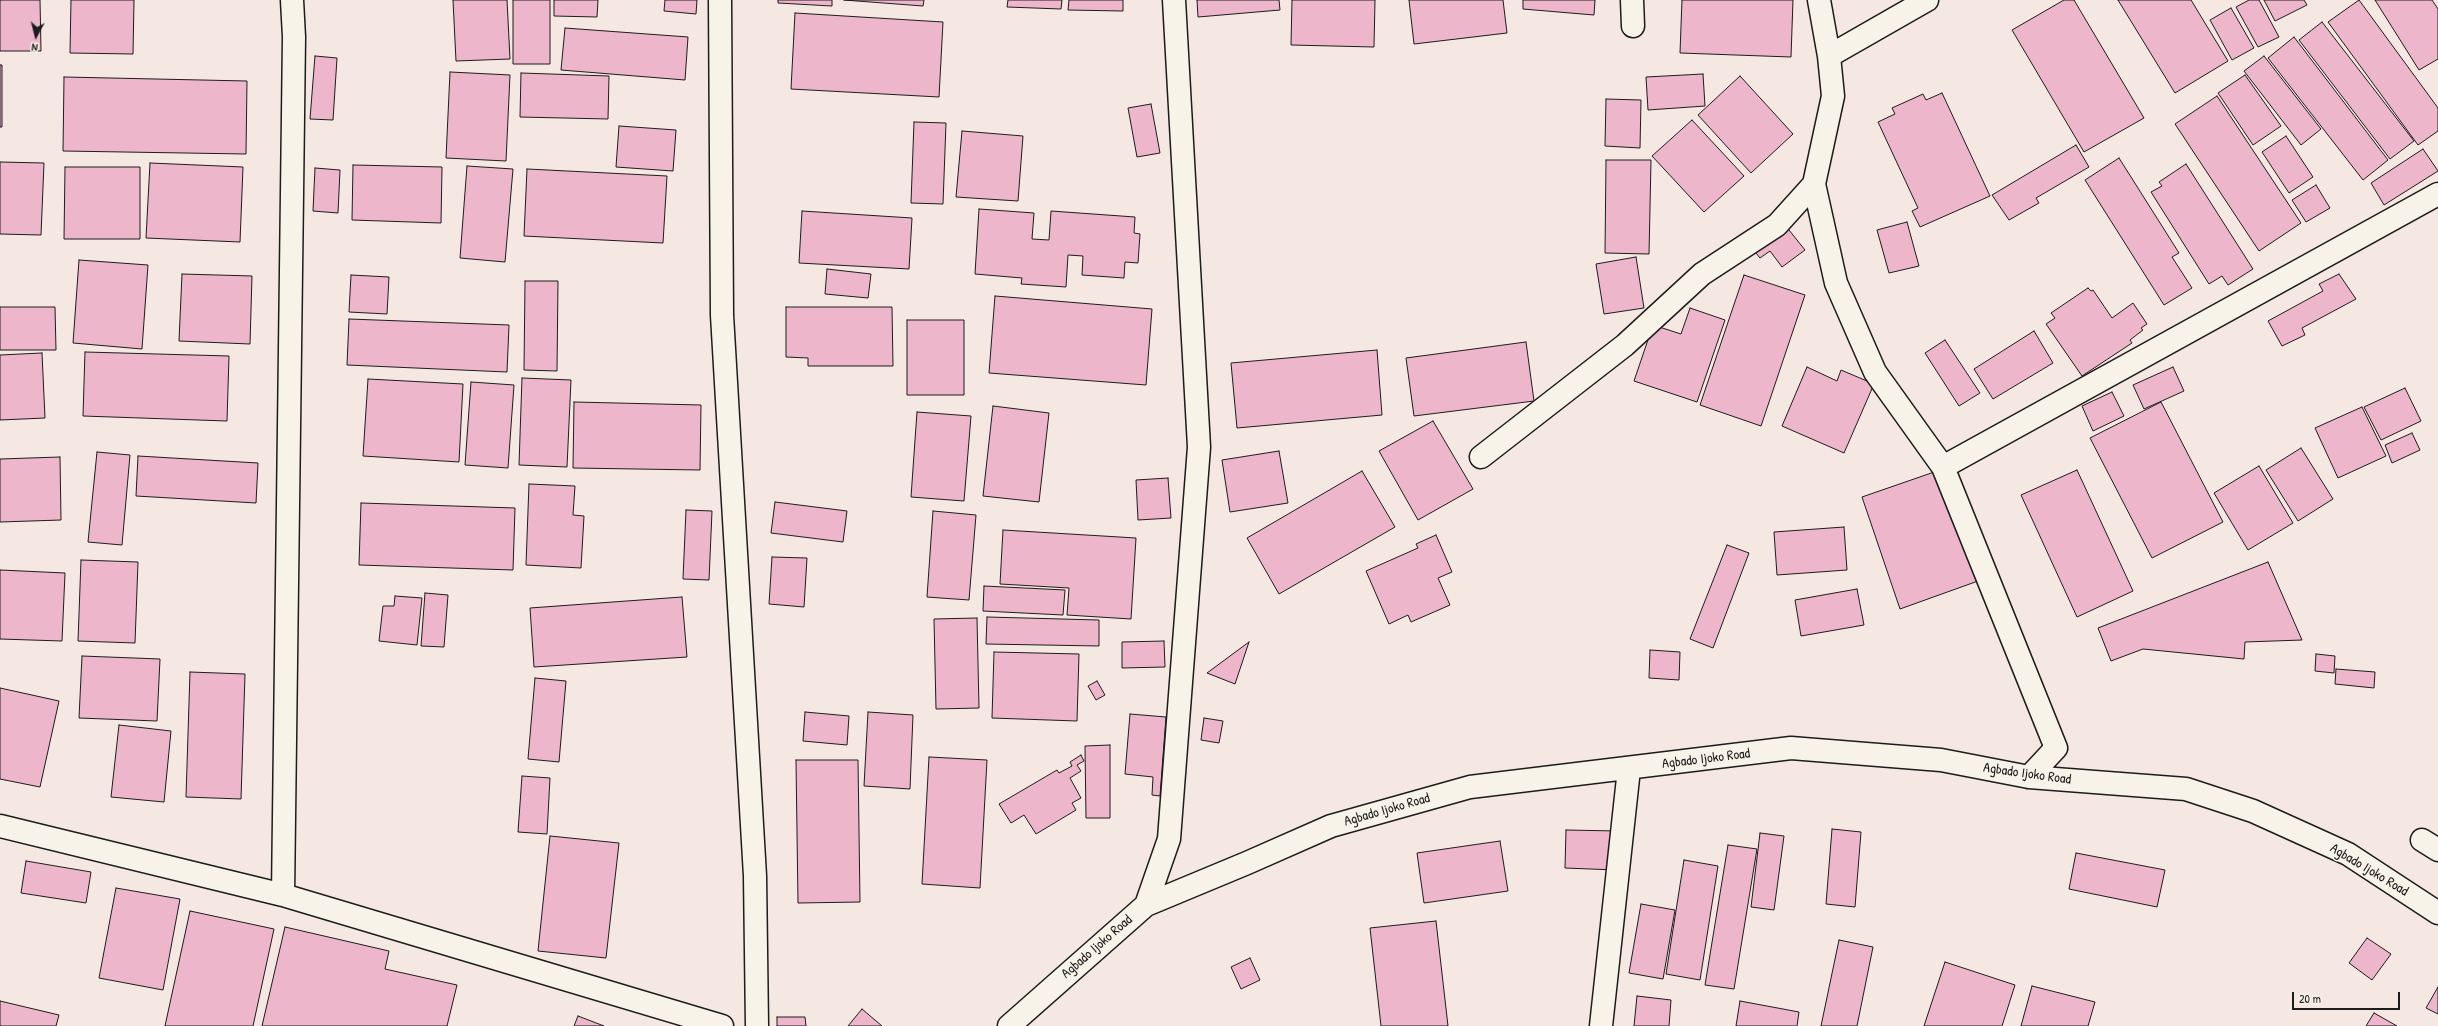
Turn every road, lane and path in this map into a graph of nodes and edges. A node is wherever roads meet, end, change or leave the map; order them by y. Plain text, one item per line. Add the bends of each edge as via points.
1 (292, 0) edge
2 (720, 0) edge
3 (1174, 0) edge
4 (1632, 0) edge
5 (1819, 0) edge
6 (1927, 0) edge
7 (1633, 26) dead end
8 (1829, 56) junction
9 (1814, 184) junction
10 (2438, 194) edge
11 (1481, 457) dead end
12 (1943, 467) junction
13 (1629, 769) junction
14 (2029, 777) junction
15 (0, 826) edge
16 (283, 895) junction
17 (1146, 905) junction
18 (2438, 913) edge
19 (722, 1026) edge
20 (757, 1026) edge
21 (1009, 1026) edge
22 (1601, 1026) edge

1 - 16 street via 294,36
2 - 20 street via 722,315 755,876
3 - 17 street via 1199,447 1169,839
4 - 7 street
5 - 8 street
6 - 8 street
8 - 9 street via 1833,96
9 - 11 street via 1777,225 1702,274 1625,345
9 - 12 street via 1836,283 1872,365
10 - 12 street
12 - 14 street via 2056,748
13 - 14 street, Agbado Ijoko Road via 1791,748 1941,760
13 - 17 street, Agbado Ijoko Road via 1470,787 1431,797 1331,826
13 - 22 street
14 - 18 street, Agbado Ijoko Road via 2186,789 2253,811 2348,854
15 - 16 street
16 - 19 street
17 - 21 street, Agbado Ijoko Road

